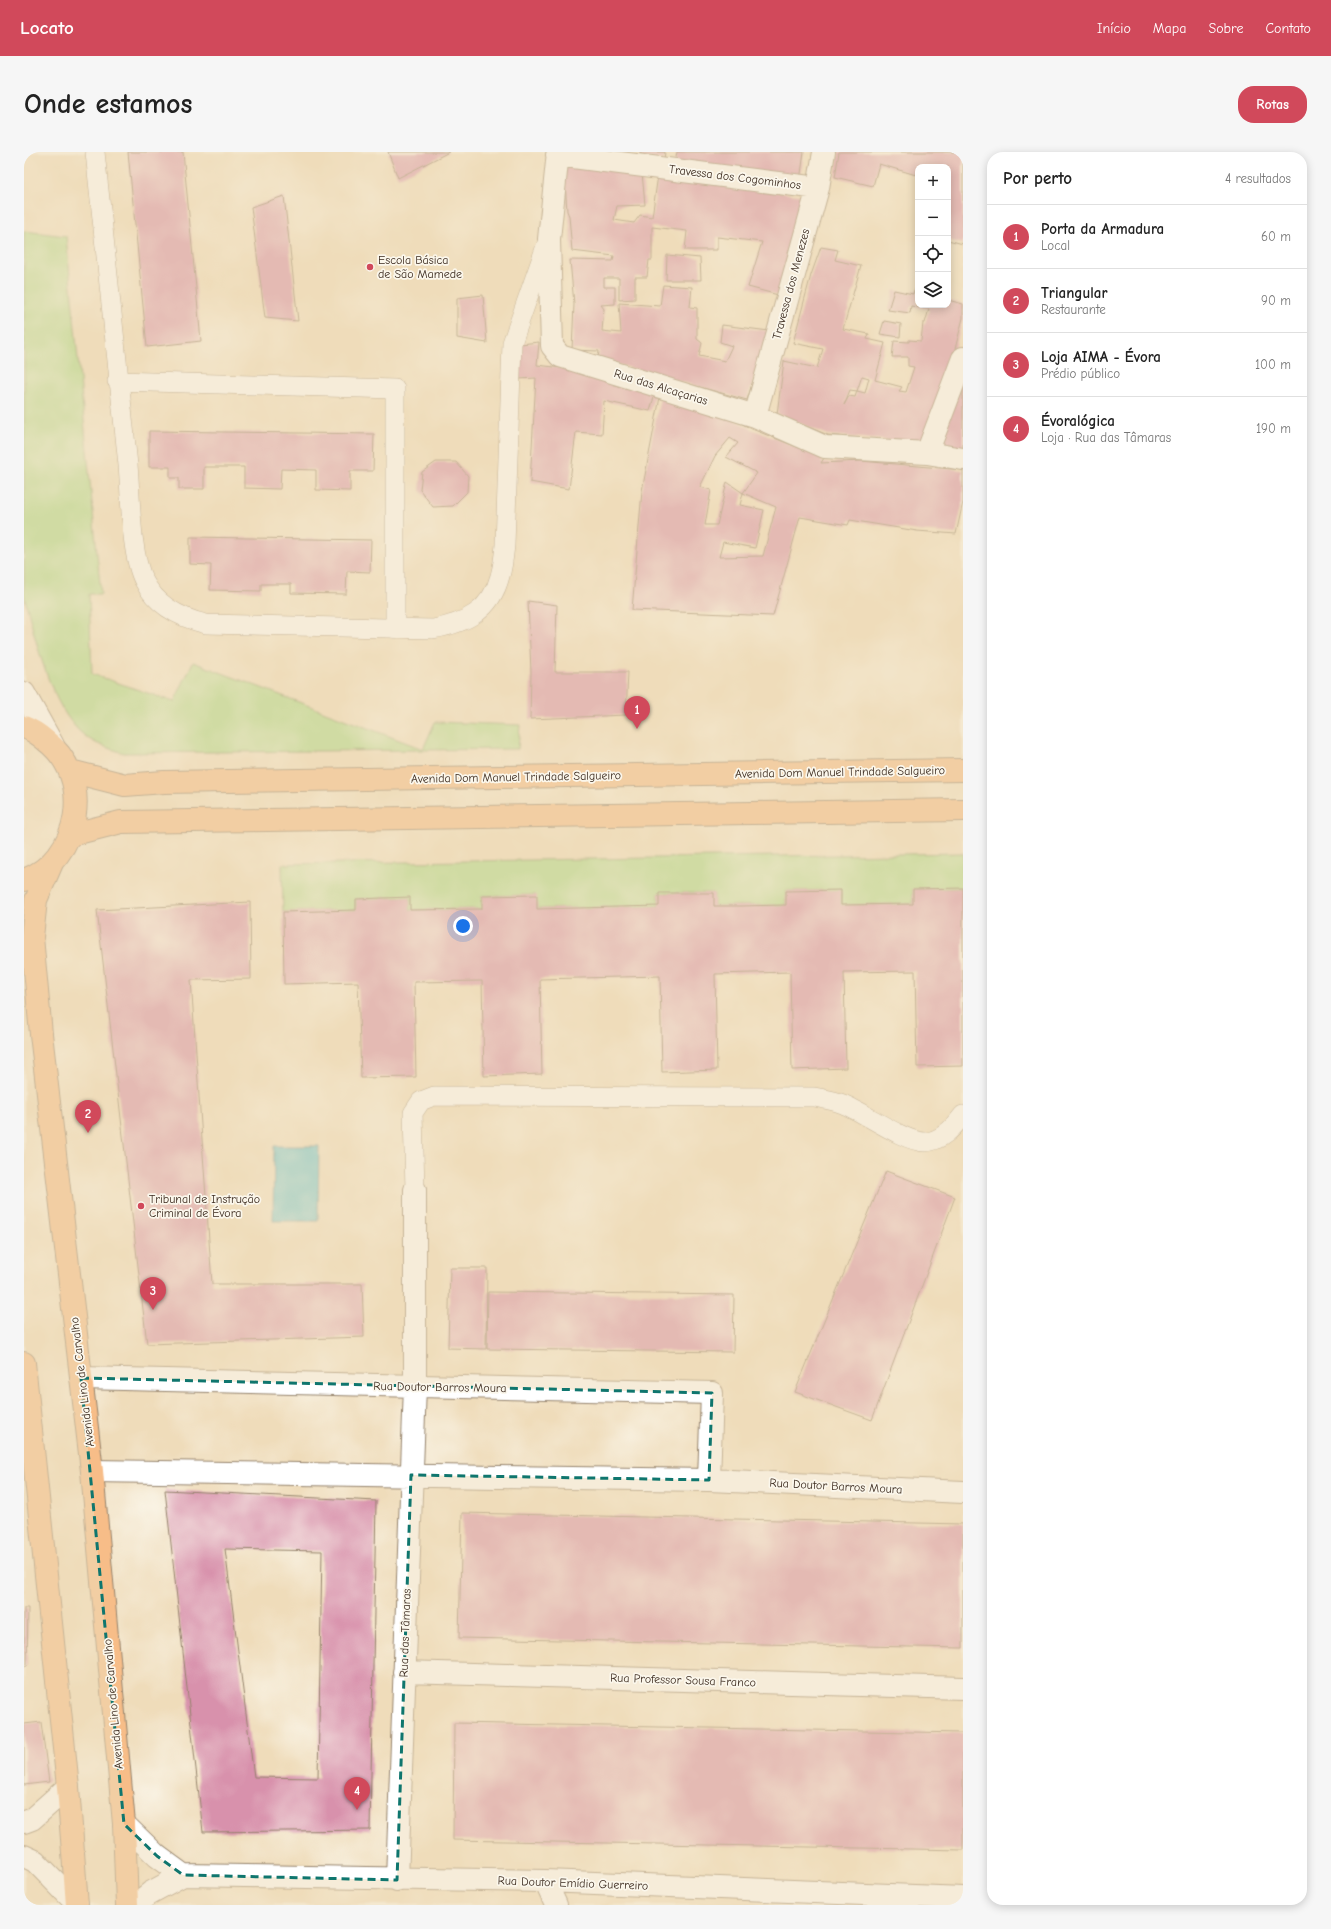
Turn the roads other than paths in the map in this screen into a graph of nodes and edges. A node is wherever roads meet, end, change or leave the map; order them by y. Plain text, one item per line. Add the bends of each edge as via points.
1 (95, 152) edge
2 (824, 152) edge
3 (558, 154) edge
4 (818, 188) junction
5 (549, 238) junction
6 (963, 358) edge
7 (118, 381) junction
8 (755, 416) junction
9 (927, 453) junction
10 (963, 459) edge
11 (395, 629) junction
12 (24, 693) edge
13 (24, 727) edge
14 (53, 745) junction
15 (963, 770) edge
16 (70, 771) junction
17 (963, 810) edge
18 (70, 835) junction
19 (52, 862) junction
20 (24, 880) edge
21 (963, 1115) edge
22 (415, 1190) joint
23 (24, 1363) edge
24 (81, 1378) junction
25 (415, 1386) junction
26 (92, 1471) junction
27 (411, 1475) junction
28 (709, 1480) junction
29 (963, 1492) edge
30 (404, 1672) junction
31 (963, 1688) edge
32 (68, 1787) junction
33 (24, 1822) edge
34 (124, 1824) junction
35 (24, 1856) edge
36 (183, 1875) junction
37 (397, 1880) junction
38 (545, 1881) junction
39 (963, 1898) edge
40 (77, 1904) edge
41 (127, 1905) edge
42 (135, 1905) edge
43 (556, 1905) edge

1 - 7 lane
2 - 4 street, Travessa dos Menezes
3 - 4 street, Travessa dos Cogominhos
3 - 5 street, Rua das Alcaçarias
4 - 8 street, Travessa dos Menezes
5 - 8 street, Rua das Alcaçarias via 552,346 560,356
5 - 11 lane via 512,344 505,545 500,577 492,595 468,620 434,629
6 - 9 street
7 - 11 lane via 139,570 152,592 165,605 178,615 206,624
7 - 11 lane via 395,389
8 - 9 street, Rua das Alcaçarias via 825,447
9 - 10 street, Rua das Alcaçarias
12 - 14 street
13 - 14 main road
14 - 16 main road
15 - 16 main road, Avenida Dom Manuel Trindade Salgueiro via 125,784
16 - 18 main road via 76,792 76,814
17 - 18 main road via 121,822
18 - 19 main road
19 - 20 main road via 33,877
19 - 24 main road, Avenida Lino de Carvalho via 36,900 32,937
21 - 22 lane via 952,1130 924,1142 910,1138 844,1104 814,1097 434,1096 420,1102 413,1113
22 - 25 street, Rua das Tâmaras
23 - 32 main road
24 - 25 street, Rua Doutor Barros Moura
24 - 26 main road, Avenida Lino de Carvalho
25 - 27 street, Rua das Tâmaras
25 - 28 street, Rua Doutor Barros Moura via 712,1393
26 - 27 street, Rua Doutor Barros Moura
26 - 34 main road, Avenida Lino de Carvalho
27 - 28 street, Rua Doutor Barros Moura
27 - 30 street, Rua das Tâmaras
28 - 29 street, Rua Doutor Barros Moura
30 - 31 street, Rua Professor Sousa Franco
30 - 37 street, Rua das Tâmaras
32 - 33 street via 32,1819
32 - 40 main road
34 - 36 street via 157,1856
34 - 41 main road, Avenida Lino de Carvalho
35 - 40 street via 35,1861
36 - 37 street, Rua Doutor Emídio Guerreiro
36 - 42 street via 150,1893
37 - 38 street, Rua Doutor Emídio Guerreiro
38 - 39 street, Rua Doutor Emídio Guerreiro
38 - 43 street

